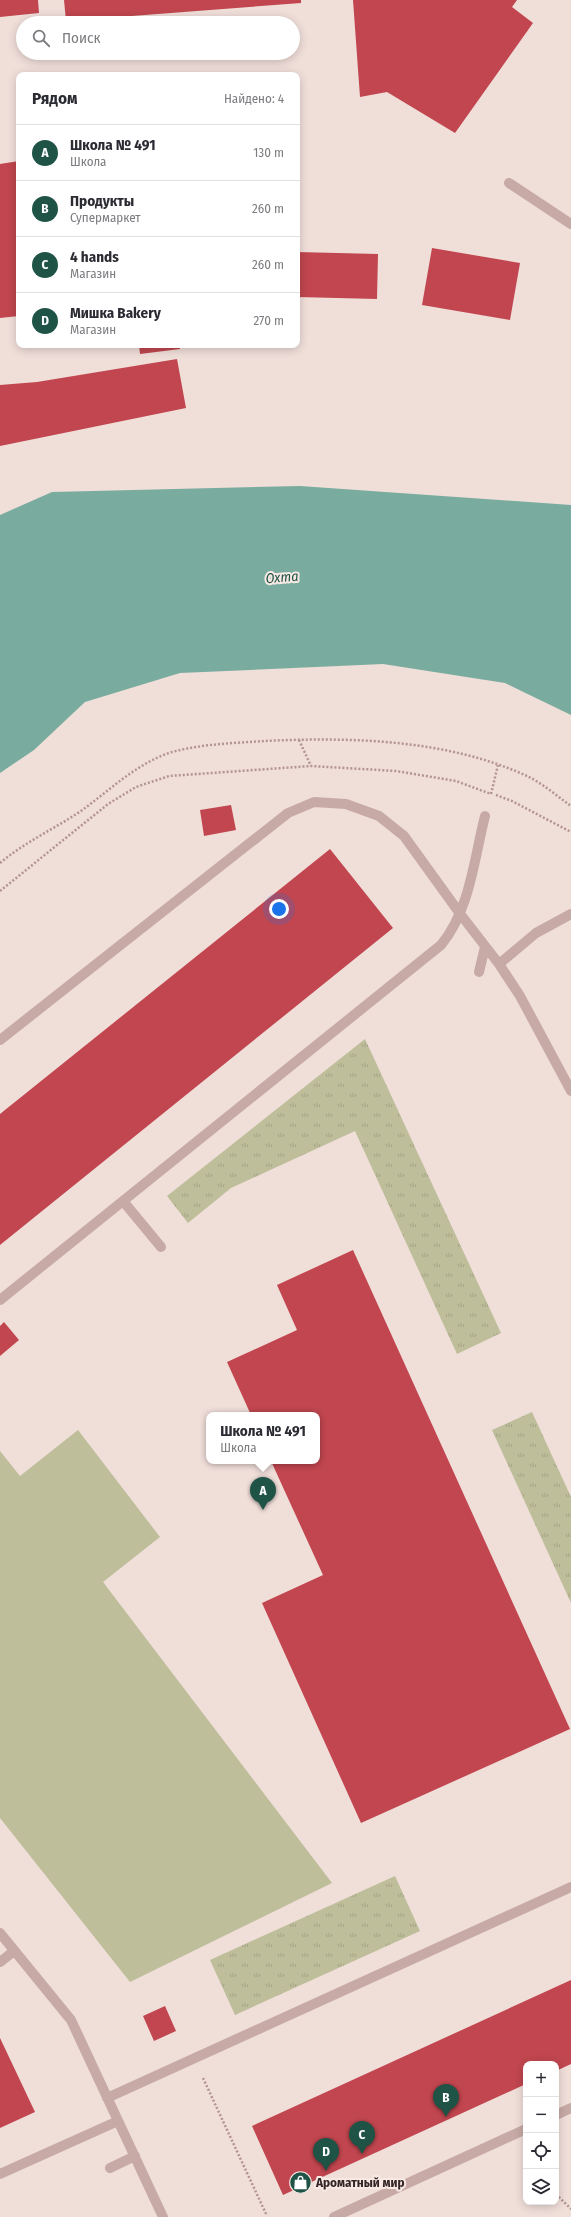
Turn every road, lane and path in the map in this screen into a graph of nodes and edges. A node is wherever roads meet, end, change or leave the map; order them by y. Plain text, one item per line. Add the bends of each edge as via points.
1 (509, 183) dead end
2 (571, 224) edge
3 (299, 740) junction
4 (498, 765) junction
5 (311, 766) dead end
6 (491, 794) dead end
7 (571, 806) edge
8 (485, 816) dead end
9 (0, 863) edge
10 (571, 914) edge
11 (461, 915) junction
12 (485, 947) junction
13 (499, 964) junction
14 (479, 972) dead end
15 (0, 1040) edge
16 (571, 1091) edge
17 (123, 1201) junction
18 (161, 1247) dead end
19 (0, 1300) edge
20 (571, 1887) edge
21 (0, 1933) edge
22 (14, 1951) junction
23 (0, 1962) edge
24 (193, 2058) junction
25 (107, 2098) junction
26 (571, 2108) edge
27 (559, 2114) edge
28 (118, 2120) junction
29 (523, 2130) edge
30 (135, 2156) junction
31 (110, 2168) dead end
32 (0, 2174) edge
33 (559, 2197) edge
34 (571, 2209) edge
35 (267, 2216) dead end
36 (163, 2217) edge
37 (334, 2217) edge

1 - 2 lane
3 - 4 path via 368,740 454,752
3 - 5 path
3 - 9 path via 220,744 171,753 136,769 80,811 20,847
4 - 6 path
4 - 7 path via 529,777
8 - 11 lane
10 - 13 lane via 536,933
11 - 12 lane
11 - 15 lane via 404,836 379,816 346,804 314,802 288,813
11 - 17 lane via 452,932 428,957
12 - 13 lane
12 - 14 lane
13 - 16 lane via 520,996
17 - 18 lane
17 - 19 lane
20 - 24 lane
21 - 22 lane
22 - 23 lane
22 - 25 lane via 71,2020
24 - 25 lane
24 - 35 path
25 - 28 lane
26 - 27 lane
28 - 30 lane
28 - 32 lane
29 - 37 lane
30 - 31 lane
30 - 36 lane
33 - 34 path

